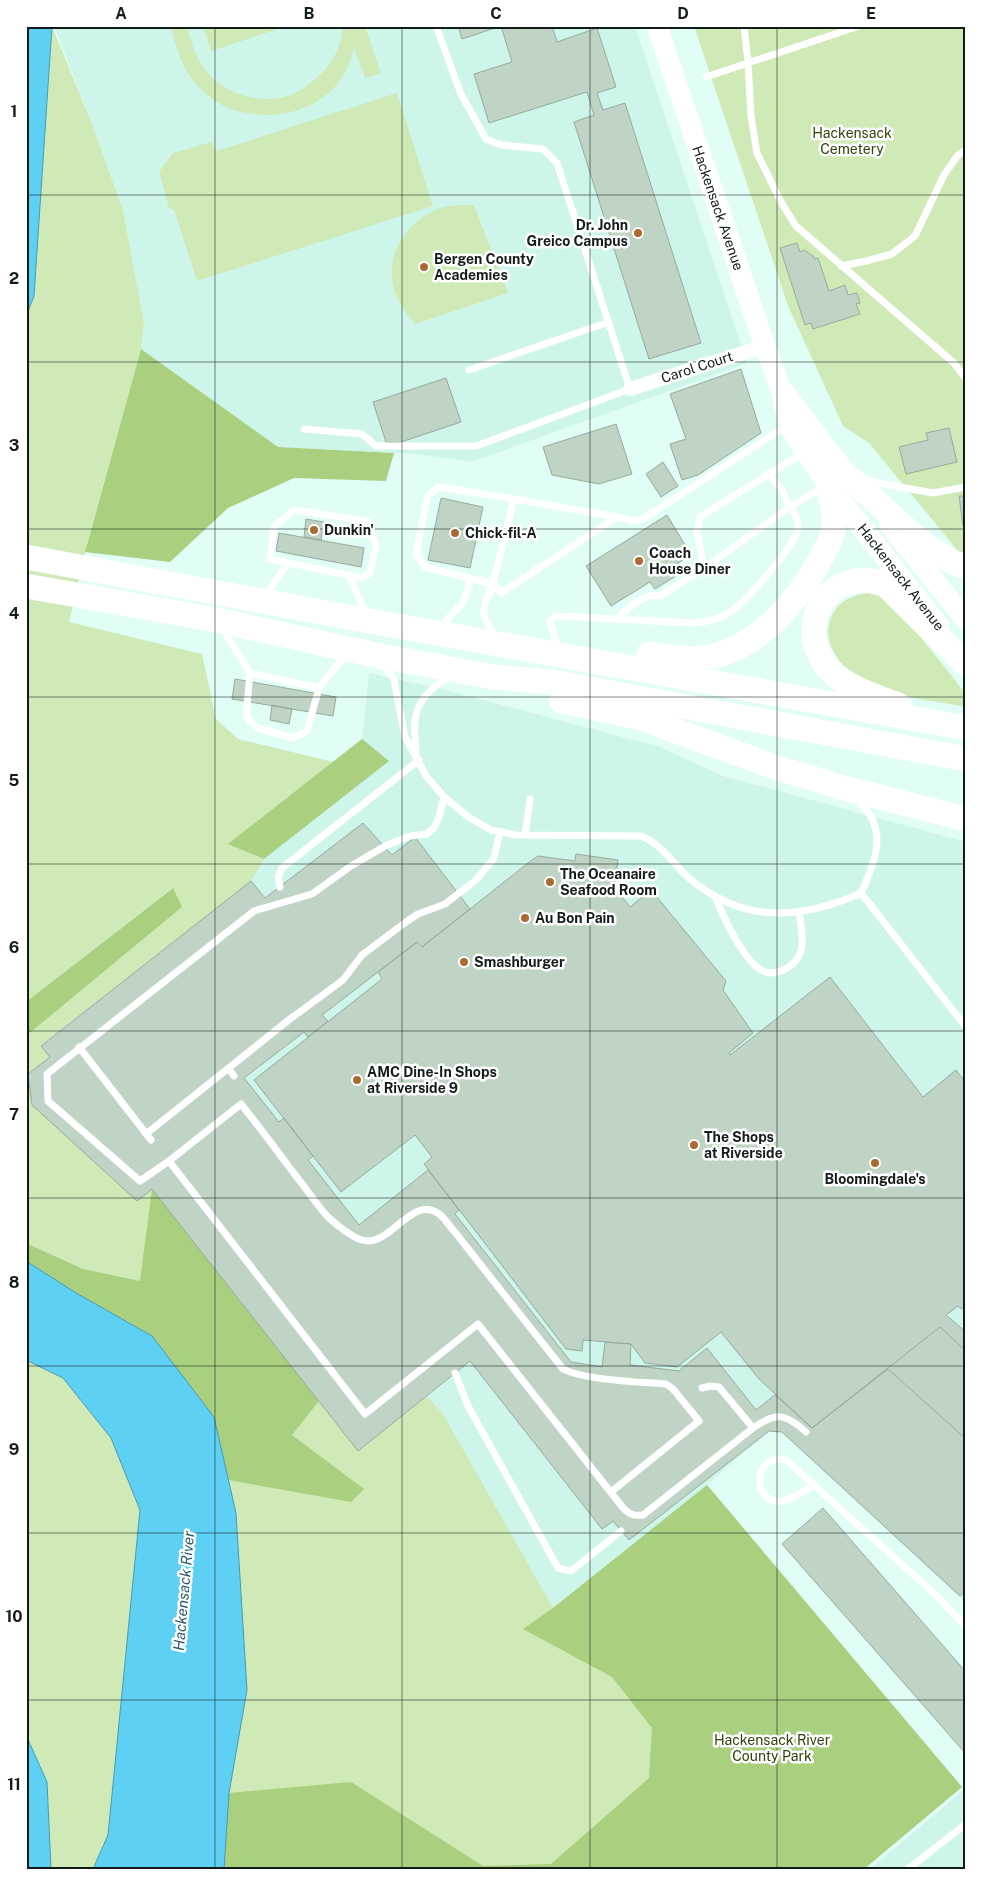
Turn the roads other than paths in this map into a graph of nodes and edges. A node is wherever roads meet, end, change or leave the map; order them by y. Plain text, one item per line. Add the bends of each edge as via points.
1 (436, 26) edge
2 (657, 26) edge
3 (744, 26) edge
4 (854, 27) edge
5 (748, 62) junction
6 (706, 77) dead end
7 (966, 150) edge
8 (841, 266) junction
9 (609, 322) junction
10 (765, 346) junction
11 (469, 370) dead end
12 (966, 379) edge
13 (630, 389) junction
14 (782, 389) junction
15 (789, 425) junction
16 (304, 428) dead end
17 (805, 451) junction
18 (768, 473) junction
19 (842, 478) junction
20 (966, 487) edge
21 (514, 499) junction
22 (790, 507) junction
23 (617, 517) junction
24 (26, 557) edge
25 (288, 563) junction
26 (966, 567) edge
27 (704, 568) junction
28 (349, 575) junction
29 (471, 580) junction
30 (493, 584) junction
31 (26, 586) edge
32 (261, 601) junction
33 (617, 618) junction
34 (217, 620) junction
35 (966, 620) edge
36 (370, 621) junction
37 (434, 632) junction
38 (499, 644) junction
39 (349, 649) junction
40 (560, 654) junction
41 (375, 655) junction
42 (966, 663) edge
43 (465, 671) junction
44 (250, 673) junction
45 (493, 677) junction
46 (319, 688) junction
47 (942, 724) junction
48 (966, 728) edge
49 (418, 758) junction
50 (966, 759) edge
51 (840, 787) junction
52 (444, 797) junction
53 (530, 799) dead end
54 (966, 819) edge
55 (500, 832) junction
56 (525, 835) junction
57 (280, 887) dead end
58 (861, 893) junction
59 (715, 896) junction
60 (799, 912) junction
61 (966, 1027) edge
62 (79, 1047) junction
63 (228, 1070) junction
64 (234, 1076) dead end
65 (169, 1161) junction
66 (456, 1373) dead end
67 (702, 1388) dead end
68 (753, 1428) junction
69 (806, 1432) dead end
70 (813, 1486) junction
71 (611, 1492) junction
72 (621, 1531) dead end
73 (966, 1627) edge
74 (966, 1824) edge
75 (908, 1869) edge

1 - 9 lane via 461,94 486,139 501,145 543,149 557,162
2 - 10 main road, Hackensack Avenue
3 - 5 lane
4 - 5 lane
5 - 6 lane
5 - 8 lane via 757,153 796,226
7 - 8 lane via 958,155 944,175 914,236 892,254
8 - 12 lane via 954,363
9 - 11 lane
9 - 13 lane
10 - 13 street, Carol Court
10 - 14 main road, Hackensack Avenue
13 - 16 lane via 476,446 376,446 362,434
14 - 15 main road, Hackensack Avenue
14 - 19 main road, Hackensack Avenue
15 - 17 main road, Hackensack Avenue
15 - 23 lane via 643,519 634,521
17 - 18 lane
17 - 19 main road, Hackensack Avenue
18 - 22 lane via 782,490
18 - 27 lane via 700,518 697,532
19 - 20 lane via 933,493
19 - 22 lane
19 - 26 highway via 938,555
19 - 35 main road, Hackensack Avenue
19 - 40 highway via 833,509 834,524 814,571 794,600 753,638 725,653 697,659 648,654
19 - 42 main road, Hackensack Avenue
21 - 23 lane
21 - 29 lane via 439,487 428,495 416,554 426,567
21 - 30 lane
22 - 27 lane
22 - 33 lane via 798,522 798,531 774,567 731,612 709,621 693,623
23 - 30 lane via 501,593
24 - 32 highway
25 - 28 lane
25 - 28 lane via 270,559 274,527 294,510 368,522 376,546 370,573 362,578
25 - 32 lane
27 - 33 lane via 660,596 635,603
28 - 36 lane
29 - 30 lane
29 - 37 lane via 463,603
30 - 38 lane via 482,610
31 - 34 highway
32 - 36 highway
33 - 40 lane via 556,616 550,621
34 - 39 highway
34 - 44 lane
36 - 37 highway
37 - 38 highway
38 - 40 highway
39 - 41 highway
39 - 46 lane
40 - 47 highway
41 - 43 highway
41 - 49 lane via 394,680 406,737
42 - 47 highway via 893,591 876,581 856,581 838,587 816,611 813,630 816,646 825,664 838,676 855,687
43 - 45 highway
43 - 49 lane via 440,682 426,693 416,715
44 - 46 lane
44 - 46 lane via 246,716 257,728 294,738 307,731
45 - 50 highway via 553,682
45 - 51 highway via 509,691 638,717
47 - 48 highway
49 - 52 lane via 427,777
49 - 57 lane via 282,868 278,877
51 - 54 highway
51 - 58 lane via 870,814 876,831 876,858
52 - 55 lane via 470,818
52 - 62 lane via 434,828 427,834 410,836 387,845 312,894 254,911
53 - 56 lane
55 - 56 lane
55 - 63 lane via 494,858 476,880 445,904 418,914 378,944 354,964 343,980
56 - 59 lane via 641,836 653,841 688,877
58 - 60 lane via 820,909
58 - 61 lane
59 - 60 lane via 760,912
59 - 60 lane via 742,949 758,968 773,974 792,964 800,953
62 - 63 lane via 148,1137
62 - 65 lane via 47,1074 48,1101 140,1182
63 - 64 lane
65 - 71 lane via 365,1414 478,1324
65 - 71 lane via 241,1104 328,1216 354,1236 375,1240 422,1209 440,1214 563,1369 570,1373 666,1384 699,1421
66 - 72 lane via 468,1406 558,1568 571,1571
67 - 68 lane via 720,1386
68 - 69 lane via 768,1418 782,1417 793,1420
68 - 71 lane via 643,1515 628,1513
70 - 70 lane via 786,1460 780,1459 762,1468 758,1483 773,1500 781,1501
70 - 73 lane via 937,1596
74 - 75 lane

